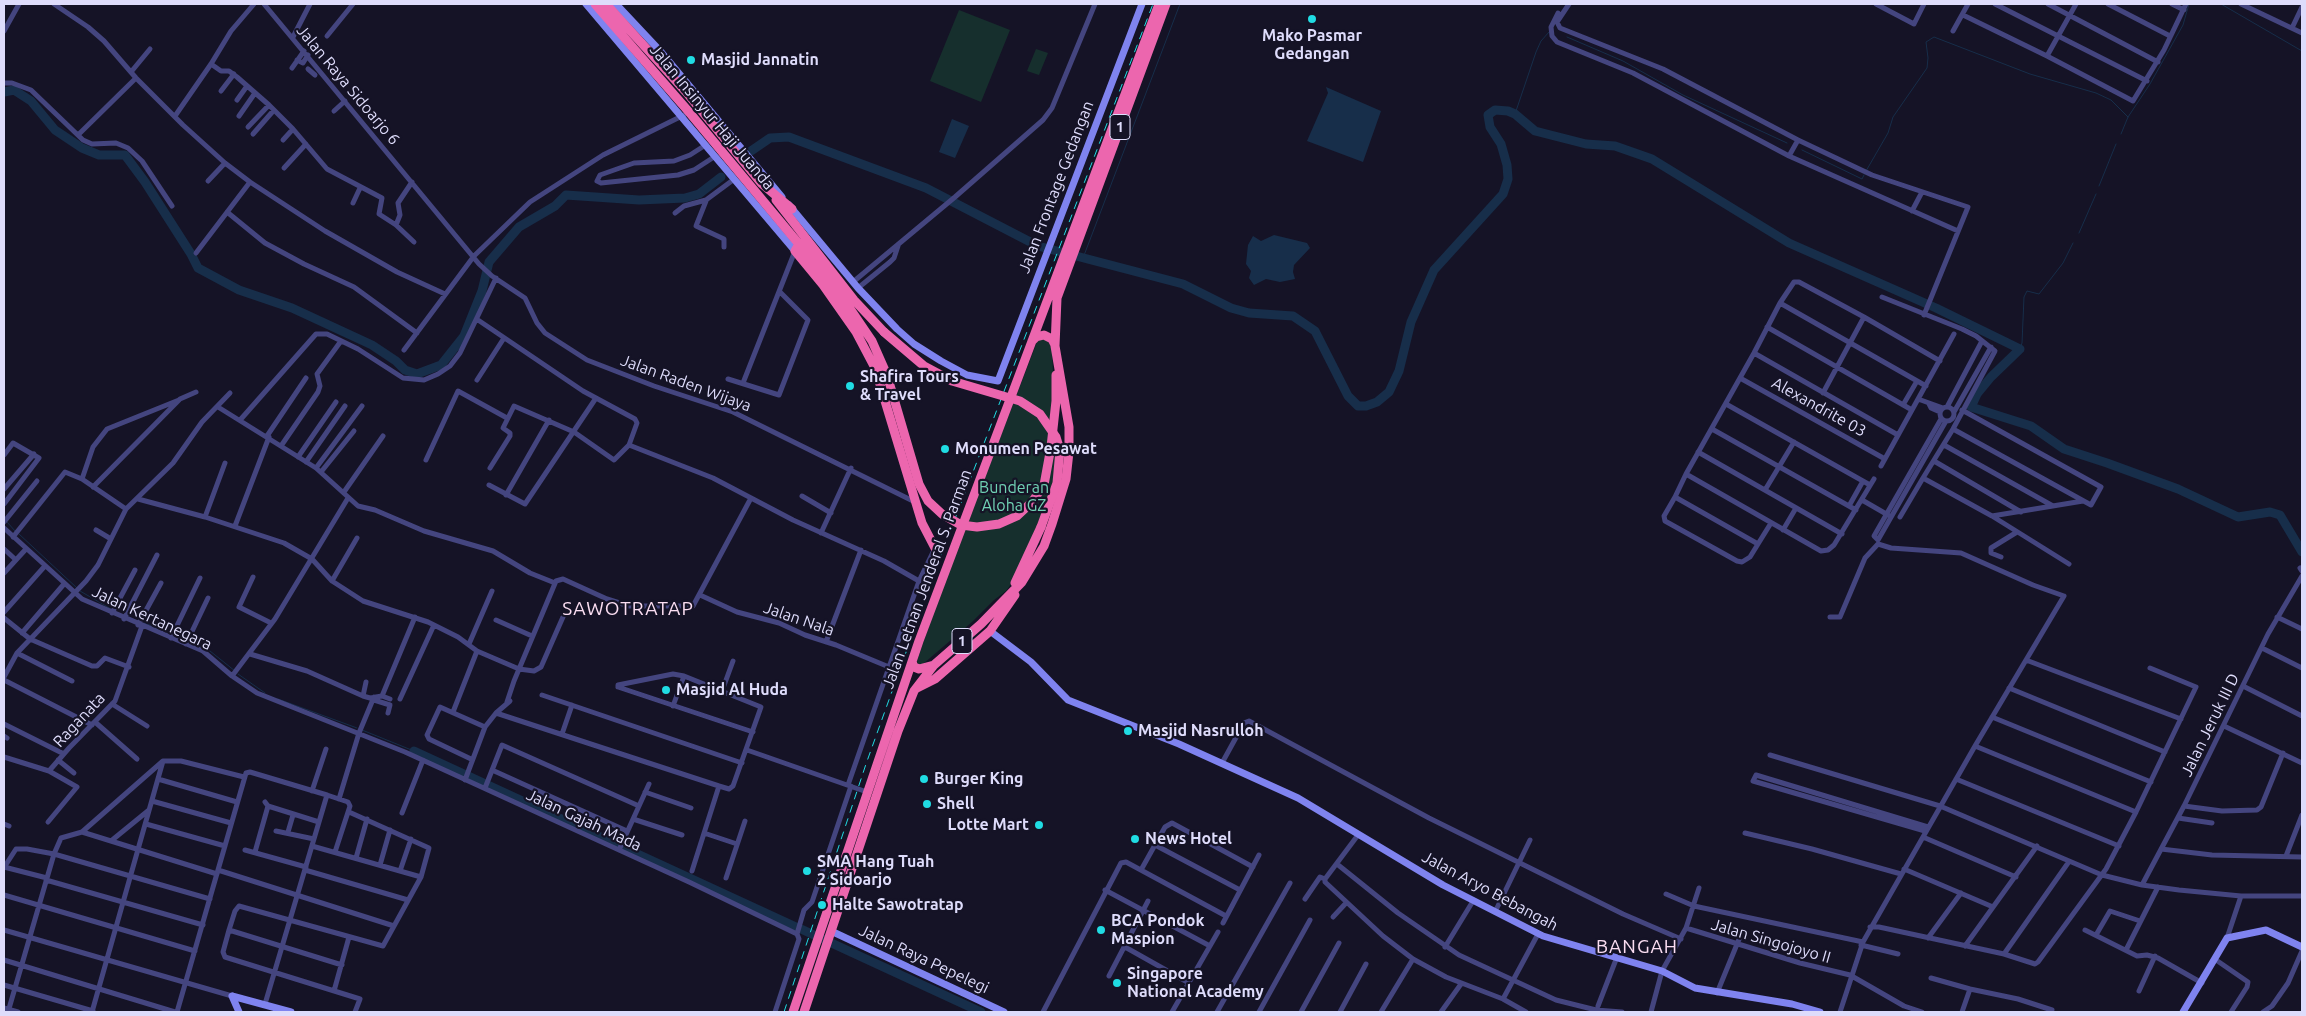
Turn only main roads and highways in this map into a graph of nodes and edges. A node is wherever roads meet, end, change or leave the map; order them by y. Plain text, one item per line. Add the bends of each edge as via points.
1 (595, 4) edge
2 (606, 4) edge
3 (1159, 4) edge
4 (1166, 4) edge
5 (659, 55) junction
6 (648, 64) junction
7 (703, 129) junction
8 (695, 135) road end
9 (761, 183) junction
10 (792, 209) road end
11 (1071, 249) junction
12 (798, 253) junction
13 (1067, 259) junction
14 (1031, 344) junction
15 (1056, 349) junction
16 (935, 548) road end
17 (1022, 582) junction
18 (1009, 595) junction
19 (912, 662) junction
20 (934, 665) junction
21 (903, 686) junction
22 (915, 690) junction
23 (793, 1012) edge
24 (804, 1012) edge

1 - 6 highway, Jalan Insinyur Haji Juanda
2 - 5 highway, Jalan Insinyur Haji Juanda
3 - 11 highway, Jalan Letnan Jenderal S. Parman / 1
4 - 11 highway, Jalan Letnan Jenderal S. Parman / 1
5 - 6 highway
5 - 9 highway, Jalan Insinyur Haji Juanda via 752,167
6 - 7 highway, Jalan Insinyur Haji Juanda via 685,114
7 - 8 highway
7 - 12 highway, Jalan Insinyur Haji Juanda via 743,176
9 - 10 highway, Jalan Insinyur Haji Juanda
9 - 18 highway, bridge via 854,300 884,332 924,366 952,381 1020,401 1040,414 1056,437 1060,458 1057,483 1041,527
11 - 13 highway, Jalan Letnan Jenderal S. Parman / 1
12 - 15 highway, bridge via 838,291 872,341 887,375 928,501 961,525 992,526 1017,516 1044,485 1056,401
12 - 16 highway, Jalan Insinyur Haji Juanda via 856,332 875,368 922,523
13 - 14 highway, Jalan Letnan Jenderal S. Parman / 1
13 - 15 highway, Jalan Letnan Jenderal S. Parman / 1 via 1057,298
14 - 15 highway via 1036,337 1044,335 1052,339
14 - 19 highway, Jalan Letnan Jenderal S. Parman / 1
15 - 17 highway, Jalan Letnan Jenderal S. Parman / 1 via 1069,427 1067,472 1044,546
17 - 18 highway, Jalan Letnan Jenderal S. Parman / 1
17 - 22 highway via 990,631 935,679
18 - 20 highway, Jalan Letnan Jenderal S. Parman / 1
19 - 20 highway via 919,669
19 - 21 highway, Jalan Letnan Jenderal S. Parman / 1
20 - 22 highway, Jalan Letnan Jenderal S. Parman / 1
21 - 22 highway via 906,680 912,679
21 - 23 highway, Jalan Letnan Jenderal S. Parman / 1
22 - 24 highway, Jalan Letnan Jenderal S. Parman / 1 via 898,731

